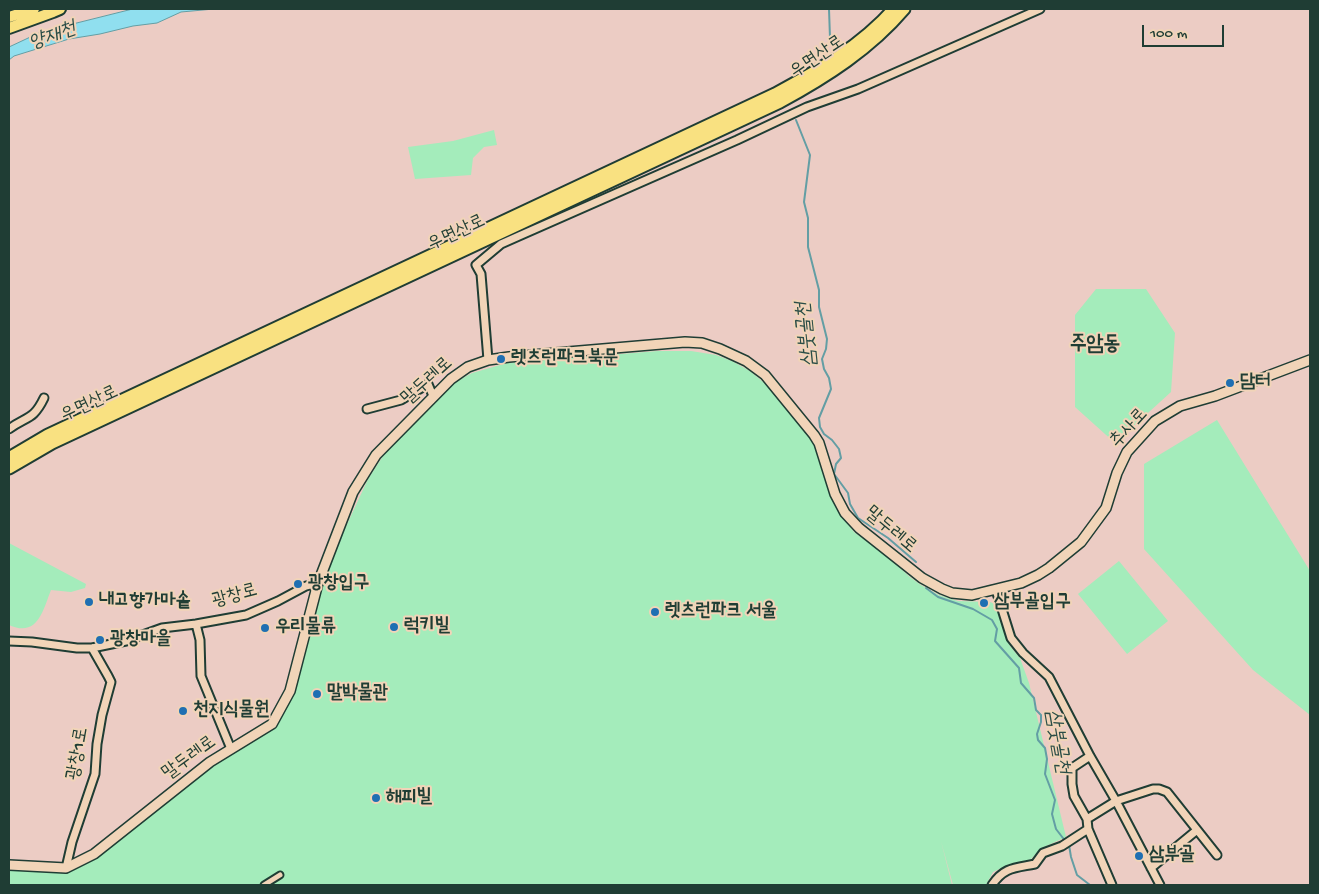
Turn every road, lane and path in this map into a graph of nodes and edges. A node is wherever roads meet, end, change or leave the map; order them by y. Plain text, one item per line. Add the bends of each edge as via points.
1 (34, 9) edge
2 (60, 9) edge
3 (894, 9) edge
4 (904, 9) edge
5 (1040, 9) edge
6 (9, 18) edge
7 (9, 28) edge
8 (488, 360) junction
9 (1310, 360) edge
10 (433, 396) junction
11 (44, 398) dead end
12 (367, 409) dead end
13 (9, 429) edge
14 (9, 458) edge
15 (9, 468) edge
16 (318, 583) junction
17 (996, 590) junction
18 (196, 624) junction
19 (9, 641) edge
20 (92, 648) junction
21 (231, 749) junction
22 (1090, 756) junction
23 (1116, 802) junction
24 (1087, 819) junction
25 (1088, 829) junction
26 (1197, 830) junction
27 (1217, 855) dead end
28 (9, 865) edge
29 (66, 868) junction
30 (1151, 868) junction
31 (280, 875) dead end
32 (264, 885) edge
33 (992, 885) edge
34 (1112, 885) edge
35 (1160, 885) edge

1 - 6 main road
2 - 7 main road
3 - 14 highway, 우면산로 via 850,49 775,94 48,435
4 - 15 highway, 우면산로 via 849,60 780,102 52,442
5 - 8 street via 858,89 790,114 501,244 476,265 481,274
8 - 10 street, 말두레로 via 468,367
8 - 17 street, 말두레로 via 685,342 702,343 746,360 780,391 814,435 835,494 859,528 922,578 942,589 972,596
9 - 17 street, 추사로 via 1180,406 1155,421 1127,452 1106,508 1081,542 1038,575
10 - 12 street via 428,384 402,400
10 - 16 street, 말두레로 via 376,455 353,492
11 - 13 street via 33,415
16 - 18 street, 광창로 via 246,615
16 - 21 street, 말두레로 via 290,691 281,709 272,724
17 - 22 street via 1014,644 1049,677
18 - 20 street, 광창로 via 162,628 126,641
18 - 21 street via 201,676
19 - 20 street, 광창로
20 - 29 street, 광창1로 via 110,682 97,744 95,774
21 - 29 street, 말두레로 via 94,854
22 - 23 street
22 - 24 street via 1072,768 1074,796
23 - 24 street
23 - 26 street via 1153,788 1160,789 1167,792
23 - 30 street
24 - 25 street
25 - 33 street via 1062,846 1043,853 1035,864 1007,870
25 - 34 street
26 - 27 street
26 - 30 street
28 - 29 street, 말두레로
30 - 35 street
31 - 32 street

